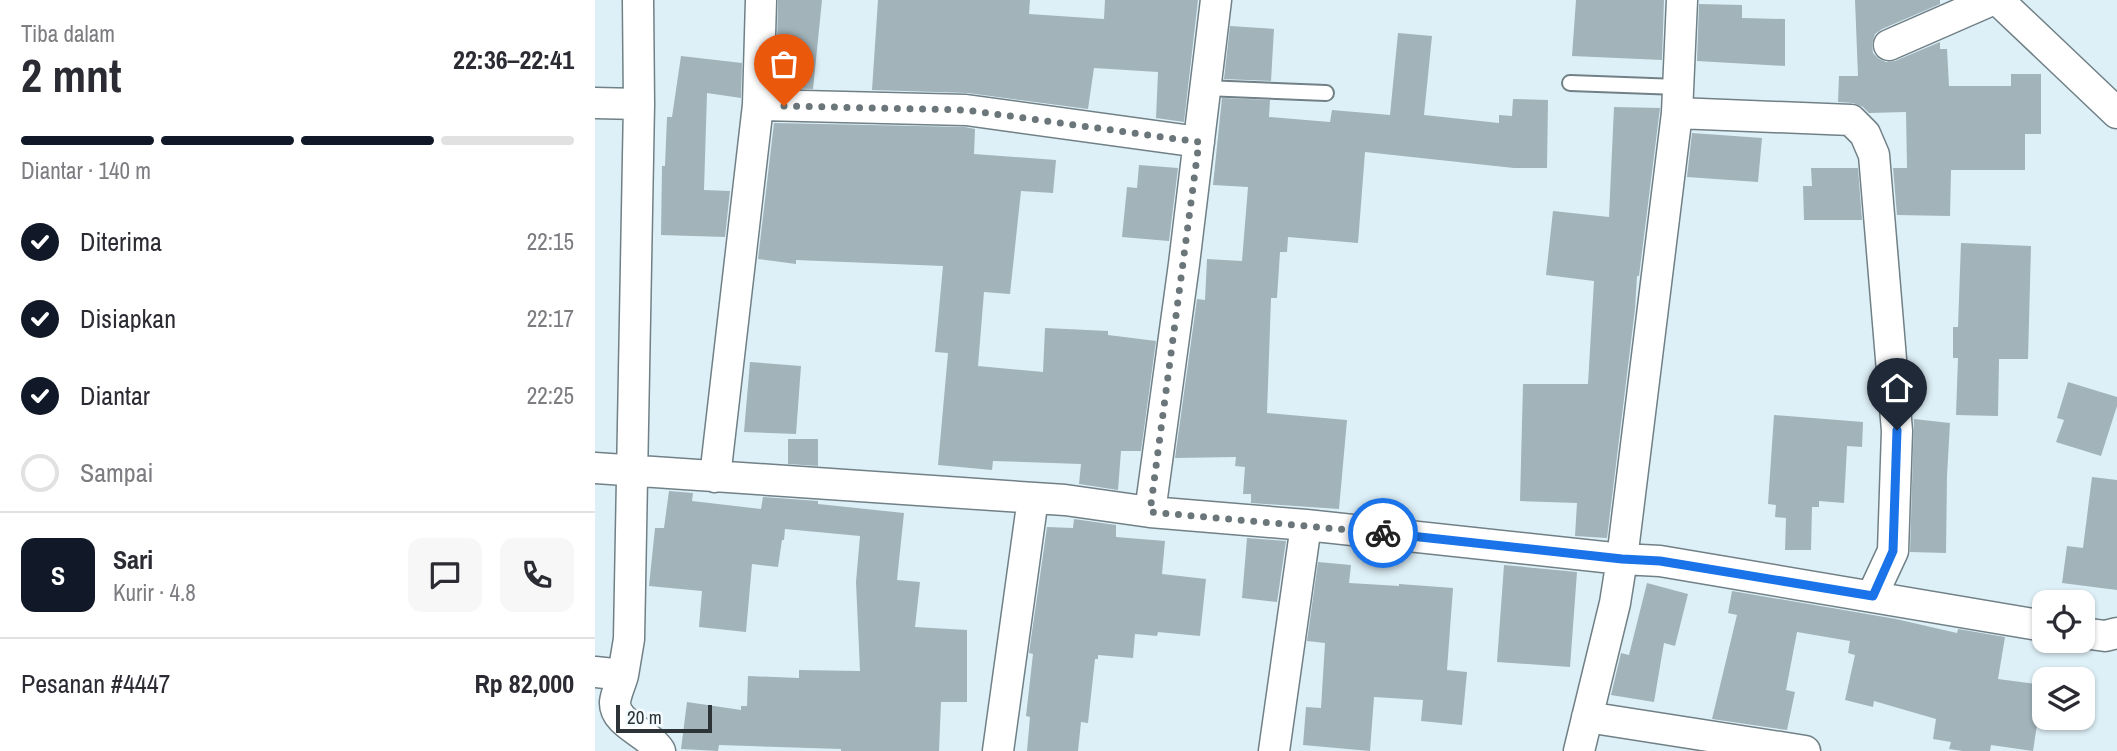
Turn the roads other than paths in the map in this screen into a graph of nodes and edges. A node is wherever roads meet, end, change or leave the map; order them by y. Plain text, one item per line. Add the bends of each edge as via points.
1 (638, 0) edge
2 (761, 0) edge
3 (1216, 0) edge
4 (1682, 0) edge
5 (1993, 0) edge
6 (1998, 0) edge
7 (1889, 45) dead end
8 (1570, 83) dead end
9 (1205, 88) junction
10 (1326, 93) dead end
11 (1678, 100) junction
12 (595, 103) edge
13 (639, 104) junction
14 (758, 106) junction
15 (2117, 113) edge
16 (1199, 142) junction
17 (595, 468) edge
18 (633, 470) junction
19 (715, 477) junction
20 (1033, 498) junction
21 (1150, 512) junction
22 (1306, 525) junction
23 (1622, 559) junction
24 (1873, 596) junction
25 (2032, 624) edge
26 (2117, 633) edge
27 (2095, 634) edge
28 (609, 673) edge
29 (1587, 718) junction
30 (660, 751) edge
31 (998, 751) edge
32 (1273, 751) edge
33 (1579, 751) edge
34 (1805, 751) edge

1 - 13 street
2 - 14 street
3 - 9 street
4 - 11 street
5 - 7 street
6 - 15 street
8 - 11 lane
9 - 10 lane
9 - 16 street
11 - 23 street
11 - 24 street via 1851,120 1865,134 1874,155 1897,430 1893,551
12 - 13 street
13 - 18 street
14 - 16 street via 966,110
14 - 19 street
16 - 21 street
17 - 18 street
18 - 19 street
18 - 28 street via 629,639
19 - 20 street
20 - 21 street
20 - 31 street
21 - 22 street
22 - 23 street
22 - 32 street
23 - 24 street via 1660,561
23 - 29 street
24 - 25 street
26 - 27 street
28 - 30 street via 616,712
29 - 33 street
29 - 34 street

